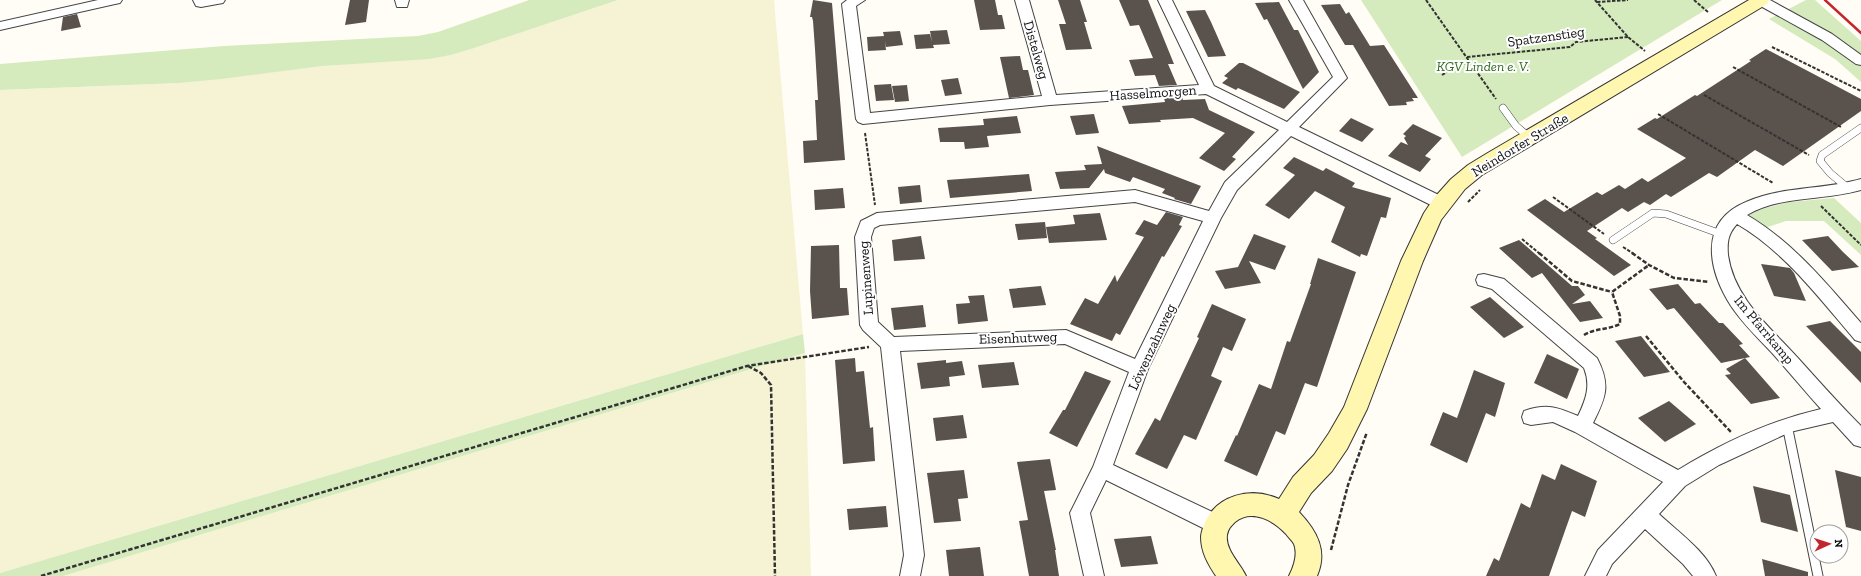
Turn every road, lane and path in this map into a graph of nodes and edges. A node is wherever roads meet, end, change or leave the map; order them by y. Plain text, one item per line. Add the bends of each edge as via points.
1 (115, 0) edge
2 (200, 0) edge
3 (218, 0) edge
4 (858, 0) edge
5 (1022, 0) edge
6 (1164, 0) edge
7 (1296, 0) edge
8 (1426, 0) edge
9 (1628, 0) edge
10 (1761, 0) edge
11 (1596, 1) edge
12 (0, 26) edge
13 (1628, 37) junction
14 (1772, 46) dead end
15 (1467, 57) junction
16 (1661, 60) junction
17 (1861, 61) edge
18 (1470, 62) junction
19 (1733, 67) dead end
20 (1442, 75) dead end
21 (1208, 90) junction
22 (1861, 91) edge
23 (1704, 95) dead end
24 (1050, 100) junction
25 (1503, 108) joint
26 (1658, 114) dead end
27 (863, 119) junction
28 (1861, 128) edge
29 (1288, 130) junction
30 (1852, 133) junction
31 (1530, 138) junction
32 (1820, 161) junction
33 (1855, 187) edge
34 (1800, 194) junction
35 (1553, 197) dead end
36 (1441, 203) junction
37 (1735, 216) junction
38 (1213, 218) junction
39 (877, 219) junction
40 (1721, 234) junction
41 (1522, 239) dead end
42 (1612, 240) junction
43 (1861, 245) edge
44 (1649, 265) junction
45 (1484, 280) dead end
46 (1727, 285) junction
47 (1612, 292) junction
48 (1861, 335) edge
49 (1646, 336) dead end
50 (890, 344) junction
51 (1570, 344) junction
52 (747, 366) junction
53 (1139, 369) junction
54 (1836, 413) junction
55 (1531, 417) dead end
56 (1787, 425) junction
57 (1582, 426) junction
58 (1861, 439) edge
59 (1743, 444) junction
60 (1102, 470) junction
61 (1678, 480) junction
62 (1284, 514) junction
63 (1645, 515) junction
64 (1216, 524) junction
65 (41, 576) edge
66 (775, 576) edge
67 (910, 576) edge
68 (1094, 576) edge
69 (1232, 576) edge
70 (1303, 576) edge
71 (1595, 576) edge
72 (1706, 576) edge
73 (1818, 576) edge

1 - 12 street
2 - 3 street via 201,3
4 - 27 street via 849,4
5 - 24 street, Distelweg
6 - 21 street
7 - 29 street, Löwenzahnweg via 1340,78
8 - 15 path
9 - 11 path
10 - 16 street, Neindorfer Straße
10 - 17 street via 1827,37
11 - 13 path
13 - 15 path, Spatzenstieg via 1576,42 1570,47
13 - 16 path
14 - 22 path
15 - 18 path
16 - 31 street, Neindorfer Straße
18 - 20 path via 1458,65
18 - 25 path
19 - 30 path
21 - 24 street, Hasselmorgen
21 - 29 street, Hasselmorgen
23 - 32 path
24 - 27 street, Hasselmorgen
25 - 31 lane via 1516,126
26 - 34 path
27 - 39 path
28 - 30 lane
29 - 36 street, Hasselmorgen
29 - 38 street, Löwenzahnweg via 1231,186
30 - 32 lane via 1822,155
31 - 36 street, Neindorfer Straße via 1475,170
32 - 33 lane via 1830,173
33 - 34 street
34 - 37 street via 1755,204
34 - 43 path
35 - 42 path
36 - 62 street, Neindorfer Straße via 1431,218 1412,261 1355,409 1338,441 1302,485
37 - 40 street
37 - 48 street via 1759,230 1780,248 1809,276
38 - 39 street via 1135,196
38 - 53 street, Löwenzahnweg
39 - 50 street, Lupinenweg via 867,225 863,237 870,325
40 - 42 lane via 1666,214 1653,213
40 - 46 street, Im Pfarrkamp via 1720,254
41 - 47 path via 1572,281
42 - 44 path
44 - 46 path via 1674,278
44 - 47 path
45 - 51 street via 1498,284
46 - 54 street, Im Pfarrkamp via 1759,328
47 - 51 path via 1620,324 1586,334
49 - 59 path via 1684,382
50 - 52 path
50 - 53 street, Eisenhutweg via 1066,336
50 - 67 street via 914,555
51 - 57 street via 1591,363 1597,376 1599,390
52 - 65 path
52 - 66 path via 759,370 771,385
53 - 60 street, Löwenzahnweg
54 - 56 street
54 - 58 street, Im Pfarrkamp
55 - 57 street via 1554,414
56 - 59 street
56 - 73 lane
57 - 61 street
59 - 61 street
60 - 64 street
60 - 68 street via 1080,513
61 - 63 street
62 - 64 street via 1268,506 1237,506 1224,513
62 - 70 street via 1296,524 1305,538 1309,552 1308,567
63 - 71 street via 1605,557
63 - 72 street via 1690,557
64 - 69 street via 1213,538 1215,551 1221,564

